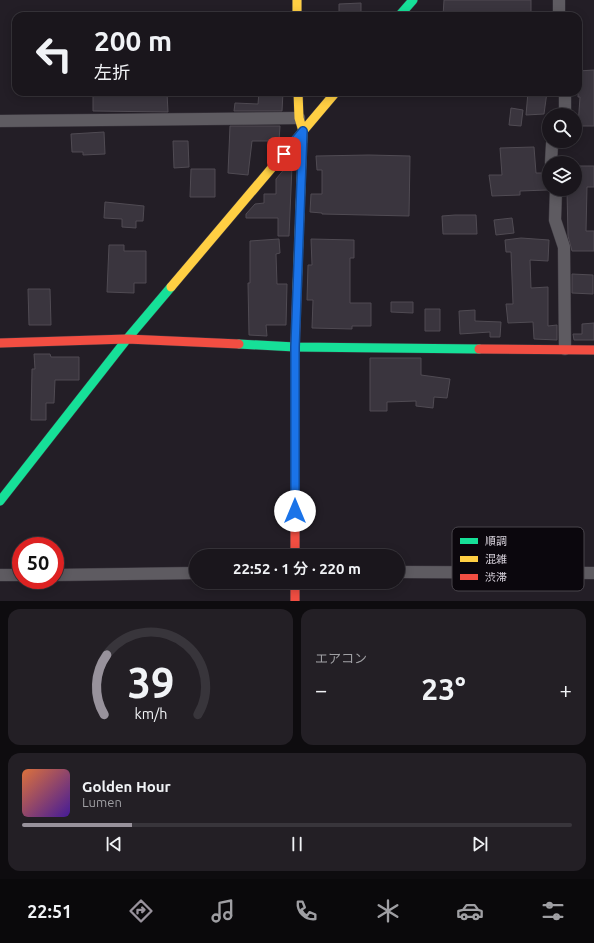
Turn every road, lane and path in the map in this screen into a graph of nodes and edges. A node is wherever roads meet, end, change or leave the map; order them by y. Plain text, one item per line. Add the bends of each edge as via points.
1 (297, 0) edge
2 (413, 0) edge
3 (559, 0) edge
4 (297, 12) edge
5 (402, 12) edge
6 (560, 12) edge
7 (298, 96) edge
8 (333, 96) edge
9 (565, 96) edge
10 (565, 108) edge
11 (299, 118) junction
12 (0, 121) edge
13 (303, 131) junction
14 (556, 196) edge
15 (127, 339) junction
16 (0, 343) edge
17 (295, 347) junction
18 (565, 349) junction
19 (594, 350) edge
20 (0, 501) edge
21 (295, 549) edge
22 (405, 572) edge
23 (452, 572) edge
24 (189, 573) edge
25 (584, 573) edge
26 (594, 573) edge
27 (64, 574) edge
28 (0, 575) edge
29 (12, 575) edge
30 (295, 589) edge
31 (295, 601) edge

1 - 4 street
2 - 5 street
3 - 6 street
7 - 11 street
8 - 13 street
9 - 10 street
11 - 12 street
11 - 13 street
13 - 15 street
13 - 17 street
14 - 18 street via 555,220 564,247
15 - 16 street
15 - 17 street
15 - 20 street
17 - 18 street
17 - 21 street
18 - 19 street
22 - 23 street
24 - 27 street
25 - 26 street
28 - 29 street
30 - 31 street

